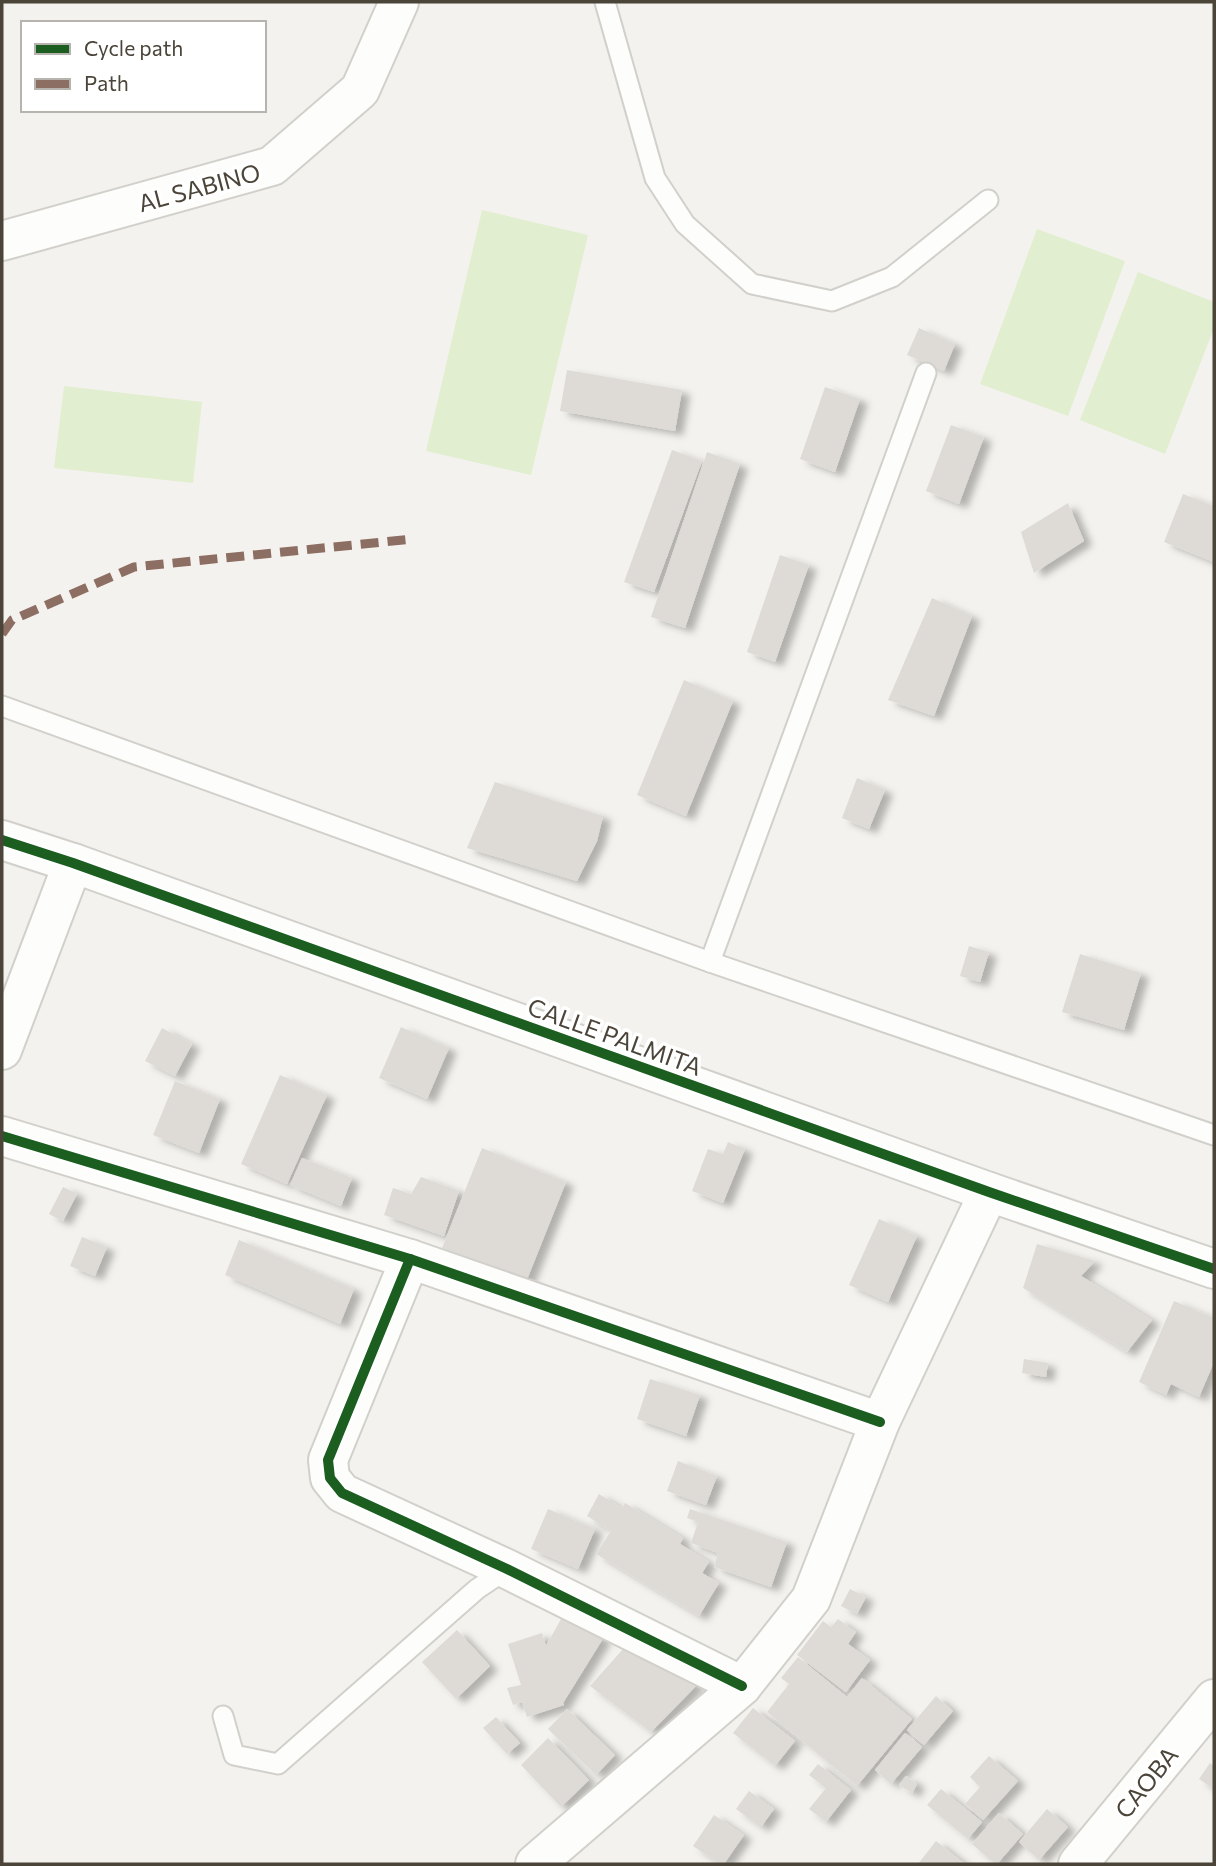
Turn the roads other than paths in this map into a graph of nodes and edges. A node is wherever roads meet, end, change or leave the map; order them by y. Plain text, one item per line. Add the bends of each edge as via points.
1 (400, 2) edge
2 (605, 2) edge
3 (988, 200) dead end
4 (2, 241) edge
5 (926, 373) dead end
6 (2, 706) edge
7 (2, 840) edge
8 (73, 863) junction
9 (710, 962) junction
10 (11, 999) edge
11 (2, 1050) edge
12 (1214, 1135) edge
13 (2, 1136) edge
14 (989, 1192) junction
15 (410, 1259) junction
16 (1214, 1269) edge
17 (880, 1422) junction
18 (507, 1569) junction
19 (742, 1686) junction
20 (1214, 1699) edge
21 (223, 1716) dead end
22 (534, 1864) edge
23 (1079, 1864) edge

1 - 4 street, AL SABINO via 360,90 272,166
2 - 3 lane via 655,178 685,224 752,284 832,301 892,278
5 - 9 lane
6 - 9 lane
7 - 8 street, CALLE PALMITA
8 - 10 street
8 - 14 street, CALLE PALMITA
9 - 12 lane
10 - 11 street
13 - 15 street
14 - 16 street, CALLE PALMITA
14 - 17 street
15 - 17 street
15 - 18 street via 328,1460 330,1478 342,1493
17 - 19 street via 811,1599
18 - 19 street
18 - 21 lane via 477,1589 278,1764 234,1755
19 - 22 street
20 - 23 street, CAOBA

